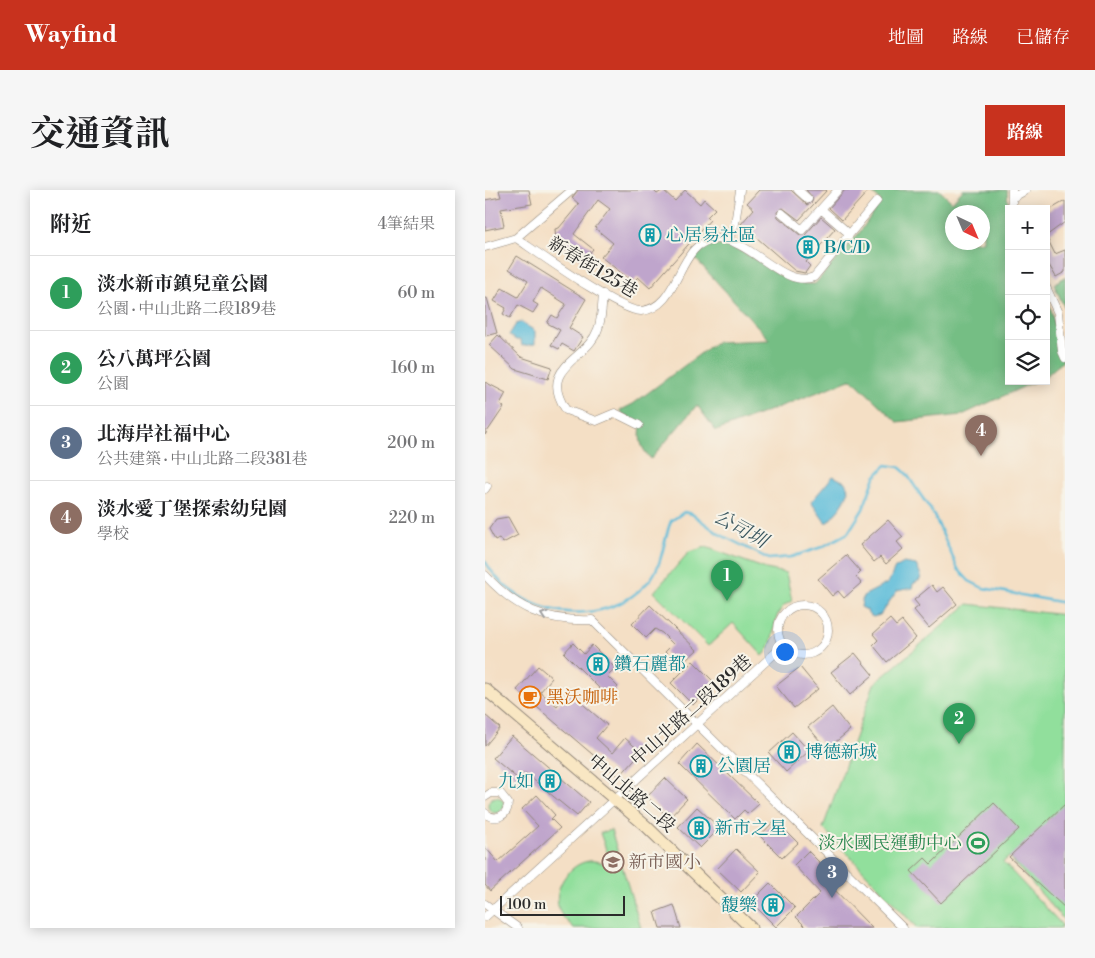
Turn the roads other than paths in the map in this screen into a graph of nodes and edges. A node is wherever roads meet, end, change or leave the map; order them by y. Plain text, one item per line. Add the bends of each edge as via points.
1 (572, 190) edge
2 (740, 190) edge
3 (798, 190) edge
4 (838, 190) edge
5 (1026, 190) edge
6 (1012, 194) edge
7 (808, 198) dead end
8 (877, 201) dead end
9 (821, 209) junction
10 (781, 213) dead end
11 (845, 230) dead end
12 (516, 238) junction
13 (729, 240) junction
14 (485, 247) edge
15 (603, 294) junction
16 (1050, 295) edge
17 (1065, 358) edge
18 (639, 425) dead end
19 (485, 575) edge
20 (783, 645) junction
21 (485, 689) edge
22 (697, 726) junction
23 (485, 797) edge
24 (614, 800) junction
25 (485, 814) edge
26 (485, 904) edge
27 (494, 908) junction
28 (485, 917) edge
29 (518, 928) edge
30 (751, 928) edge
31 (903, 928) edge

1 - 12 street
2 - 13 street
3 - 7 street
4 - 9 street
5 - 6 street
8 - 13 street via 823,268 805,280 791,277
9 - 10 street via 802,230
9 - 11 street
12 - 14 street
12 - 15 street, 新春街125巷
13 - 15 street, 新春街125巷 via 710,240 698,246 669,292 647,309 632,309
15 - 18 street via 598,330 587,346 562,368 557,392 566,410 596,421 615,412
16 - 17 street via 1058,313
22 -> 19 street via 592,620 555,618 522,607 503,595
20 - 20 street via 798,654 815,651 826,638 822,614 801,605 787,610 778,631
20 - 22 street, 中山北路二段189巷
21 - 24 street, 中山北路二段
22 - 24 street, 中山北路二段189巷
22 - 31 street
23 - 25 street via 491,792 500,793 508,803 500,817 492,818
24 - 27 street, 中山北路二段189巷
24 - 30 street, 中山北路二段 via 646,826
26 - 27 street
27 - 28 street, 中山北路二段189巷
27 - 29 street

